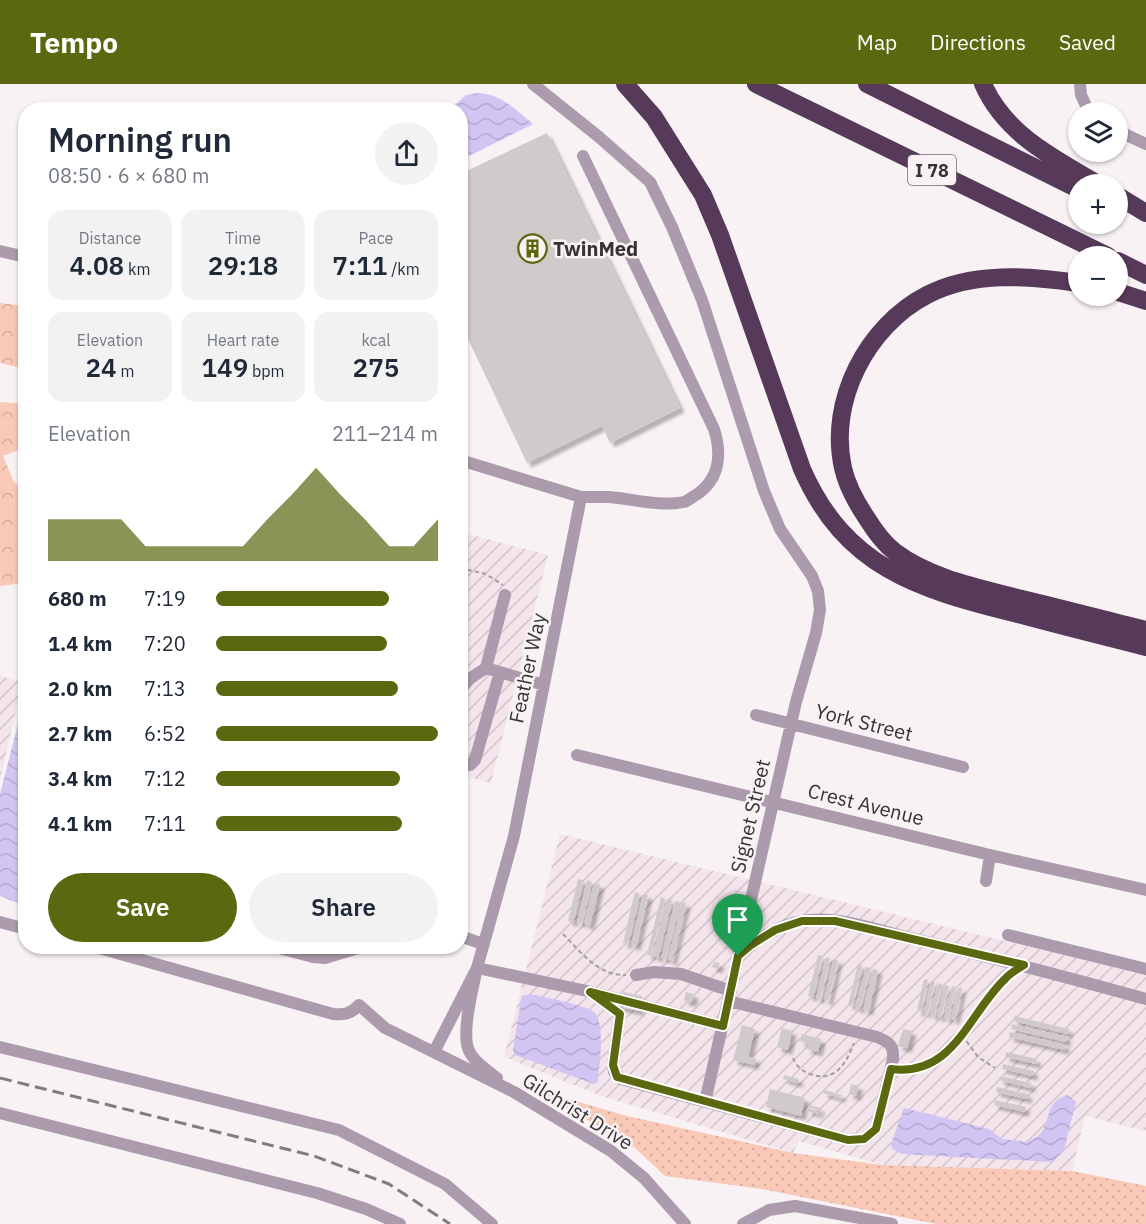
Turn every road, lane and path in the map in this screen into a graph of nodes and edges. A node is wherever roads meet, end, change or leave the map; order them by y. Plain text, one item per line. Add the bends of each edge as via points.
1 (533, 84) edge
2 (625, 84) edge
3 (756, 84) edge
4 (867, 84) edge
5 (983, 84) edge
6 (1080, 84) edge
7 (1084, 102) edge
8 (1128, 136) edge
9 (1146, 144) edge
10 (583, 156) dead end
11 (1082, 174) edge
12 (1068, 184) edge
13 (1128, 202) edge
14 (1128, 213) edge
15 (1146, 213) edge
16 (1146, 222) edge
17 (1088, 246) edge
18 (0, 251) edge
19 (18, 255) edge
20 (1128, 266) edge
21 (1146, 275) edge
22 (1068, 282) edge
23 (1128, 295) edge
24 (1146, 301) edge
25 (468, 462) edge
26 (581, 497) junction
27 (468, 570) edge
28 (505, 595) joint
29 (1146, 630) edge
30 (1146, 647) edge
31 (486, 668) junction
32 (500, 672) junction
33 (468, 679) edge
34 (544, 685) junction
35 (756, 715) dead end
36 (791, 724) junction
37 (578, 755) dead end
38 (468, 765) edge
39 (963, 766) dead end
40 (773, 802) junction
41 (990, 855) junction
42 (986, 881) dead end
43 (1146, 890) edge
44 (0, 922) edge
45 (18, 927) edge
46 (563, 934) dead end
47 (1008, 935) dead end
48 (468, 939) edge
49 (483, 944) junction
50 (120, 954) edge
51 (301, 954) edge
52 (338, 954) edge
53 (738, 956) junction
54 (1024, 965) junction
55 (477, 968) junction
56 (1146, 969) edge
57 (636, 975) joint
58 (590, 992) junction
59 (730, 993) junction
60 (1146, 999) edge
61 (723, 1026) junction
62 (858, 1032) junction
63 (962, 1035) junction
64 (0, 1047) edge
65 (434, 1052) junction
66 (794, 1058) dead end
67 (995, 1068) dead end
68 (891, 1069) junction
69 (514, 1092) junction
70 (705, 1102) junction
71 (0, 1113) edge
72 (763, 1219) edge
73 (400, 1224) edge
74 (492, 1224) edge
75 (685, 1224) edge
76 (743, 1224) edge
77 (892, 1224) edge

1 - 36 street, Signet Street via 650,182 702,300 764,491 780,529 818,591 816,633
2 - 30 highway via 654,117 703,195 810,488 849,540 881,566 928,589
3 - 17 highway, I 78
4 - 12 highway, I 78
5 - 11 highway via 1004,118 1029,142
6 - 7 street
8 - 9 street
10 - 26 street via 714,429 719,460 713,479 686,502 664,504
13 - 15 highway
14 - 16 highway
18 - 19 street
20 - 21 highway
22 - 29 highway via 994,278 949,287 910,305 879,333 855,371 841,427 843,466 848,484 869,522 894,551 909,561 949,579
23 - 24 highway
25 - 26 street
26 - 34 street, Feather Way
27 - 28 path via 496,579 505,586
28 - 31 street
31 - 32 street
31 - 33 street
32 - 34 street
32 - 38 street via 475,760
34 - 49 street, Feather Way via 514,836
35 - 36 street, York Street
36 - 39 street, York Street
36 - 40 street, Signet Street
37 - 40 street, Crest Avenue
40 - 41 street, Crest Avenue
40 - 53 street, Signet Street
41 - 42 street
41 - 43 street, Crest Avenue
44 - 45 street
46 - 57 path via 604,971
47 - 56 street
48 - 49 street
49 - 55 street, Feather Way
50 - 65 street, Gilchrist Drive via 333,1014 352,1012 359,1005 385,1028
51 - 52 street via 325,958
53 - 54 street via 775,930 802,921 835,921
53 - 59 street, Signet Street
54 - 60 street
54 - 63 path via 1005,978
55 - 58 street
55 - 65 street, Feather Way
55 - 69 street, Feather Way via 466,1036 468,1048 474,1059
57 - 59 street via 681,974
58 - 61 street
58 - 70 street via 620,1014 613,1065 617,1077
59 - 61 street, Signet Street
59 - 62 street
61 - 70 street, Signet Street
62 - 66 path via 849,1057 830,1076 809,1074 801,1070
62 - 68 street via 889,1042 893,1049
63 - 67 path via 978,1057
63 - 68 path via 939,1059 904,1071
64 - 74 street via 339,1130 445,1184
65 - 69 street, Gilchrist Drive
68 - 70 street via 876,1129 864,1139 848,1140
69 - 75 street, Gilchrist Drive via 610,1151 644,1178
71 - 73 street via 317,1193
72 - 76 street
72 - 77 street via 777,1207 795,1206

